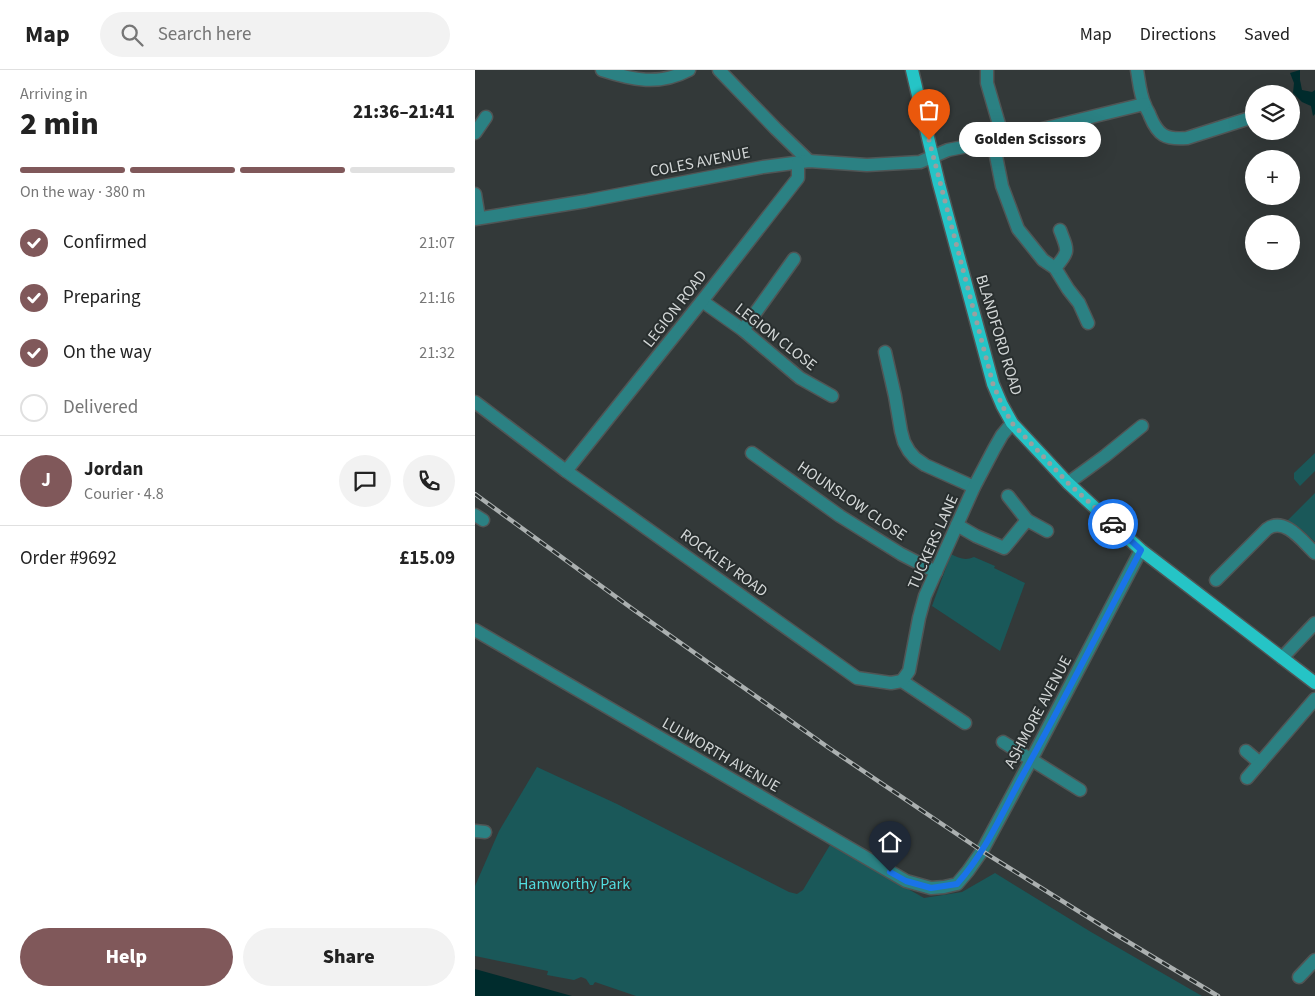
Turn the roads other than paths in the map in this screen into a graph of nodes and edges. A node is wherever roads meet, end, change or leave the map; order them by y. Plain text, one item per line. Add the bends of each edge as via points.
1 (603, 70) edge
2 (689, 70) edge
3 (719, 70) edge
4 (912, 70) edge
5 (987, 70) edge
6 (1137, 70) edge
7 (1144, 104) junction
8 (487, 117) dead end
9 (1245, 120) edge
10 (475, 133) edge
11 (998, 140) junction
12 (933, 157) junction
13 (804, 162) junction
14 (475, 194) edge
15 (477, 219) edge
16 (1060, 230) dead end
17 (793, 259) dead end
18 (1055, 268) junction
19 (702, 301) junction
20 (1088, 323) dead end
21 (743, 330) junction
22 (885, 352) dead end
23 (832, 396) dead end
24 (475, 402) edge
25 (1012, 423) junction
26 (1142, 426) dead end
27 (752, 454) dead end
28 (567, 471) junction
29 (1068, 483) junction
30 (975, 487) junction
31 (1009, 496) dead end
32 (1027, 520) junction
33 (957, 525) junction
34 (1047, 530) dead end
35 (1141, 550) junction
36 (1315, 554) edge
37 (936, 572) junction
38 (1217, 580) dead end
39 (1315, 623) edge
40 (475, 630) edge
41 (1282, 658) junction
42 (902, 681) junction
43 (1315, 683) edge
44 (1315, 699) edge
45 (965, 723) dead end
46 (1003, 742) dead end
47 (1246, 752) dead end
48 (1031, 760) junction
49 (1260, 763) junction
50 (1247, 778) dead end
51 (1080, 790) dead end
52 (957, 884) joint
53 (1315, 960) edge
54 (1299, 977) dead end

1 - 2 street via 642,80 660,80
3 - 13 street
4 - 12 main road, BLANDFORD ROAD
5 - 11 street
6 - 7 street
7 - 9 street via 1158,132 1177,139
7 - 11 street, COLES AVENUE
8 - 10 street
11 - 12 street, COLES AVENUE via 948,150
11 - 18 street via 1002,186 1018,229 1043,260
12 - 13 street, COLES AVENUE via 920,162 867,165
12 - 25 main road, BLANDFORD ROAD via 993,384
13 - 15 street, COLES AVENUE
13 - 19 street, LEGION ROAD via 798,178
14 - 15 street
16 - 18 street via 1067,252
17 - 21 street
18 - 20 street via 1079,303
19 - 21 street, LEGION CLOSE
19 - 28 street, LEGION ROAD
21 - 23 street, LEGION CLOSE via 800,378
22 - 30 street via 902,436 909,450 925,465
24 - 28 street, ROCKLEY ROAD
25 - 29 main road, BLANDFORD ROAD
25 - 30 street, TUCKERS LANE via 993,448
26 - 29 street via 1133,441
27 - 37 street, HOUNSLOW CLOSE via 841,516
28 - 42 street, ROCKLEY ROAD via 857,678 891,683
29 - 35 main road, BLANDFORD ROAD
30 - 33 street, TUCKERS LANE
31 - 32 street
32 - 33 street via 1004,548
32 - 34 street
33 - 37 street, TUCKERS LANE
35 - 41 main road, BLANDFORD ROAD
35 - 48 street, ASHMORE AVENUE
36 - 38 street via 1292,530 1273,525
37 - 42 street, TUCKERS LANE via 919,618 909,671
39 - 41 street
40 - 52 street, LULWORTH AVENUE via 906,881 931,888
41 - 43 main road, BLANDFORD ROAD
42 - 45 street
44 - 49 street
46 - 48 street
47 - 49 street
48 - 51 street
48 - 52 street, ASHMORE AVENUE via 981,851
49 - 50 street
53 - 54 street

